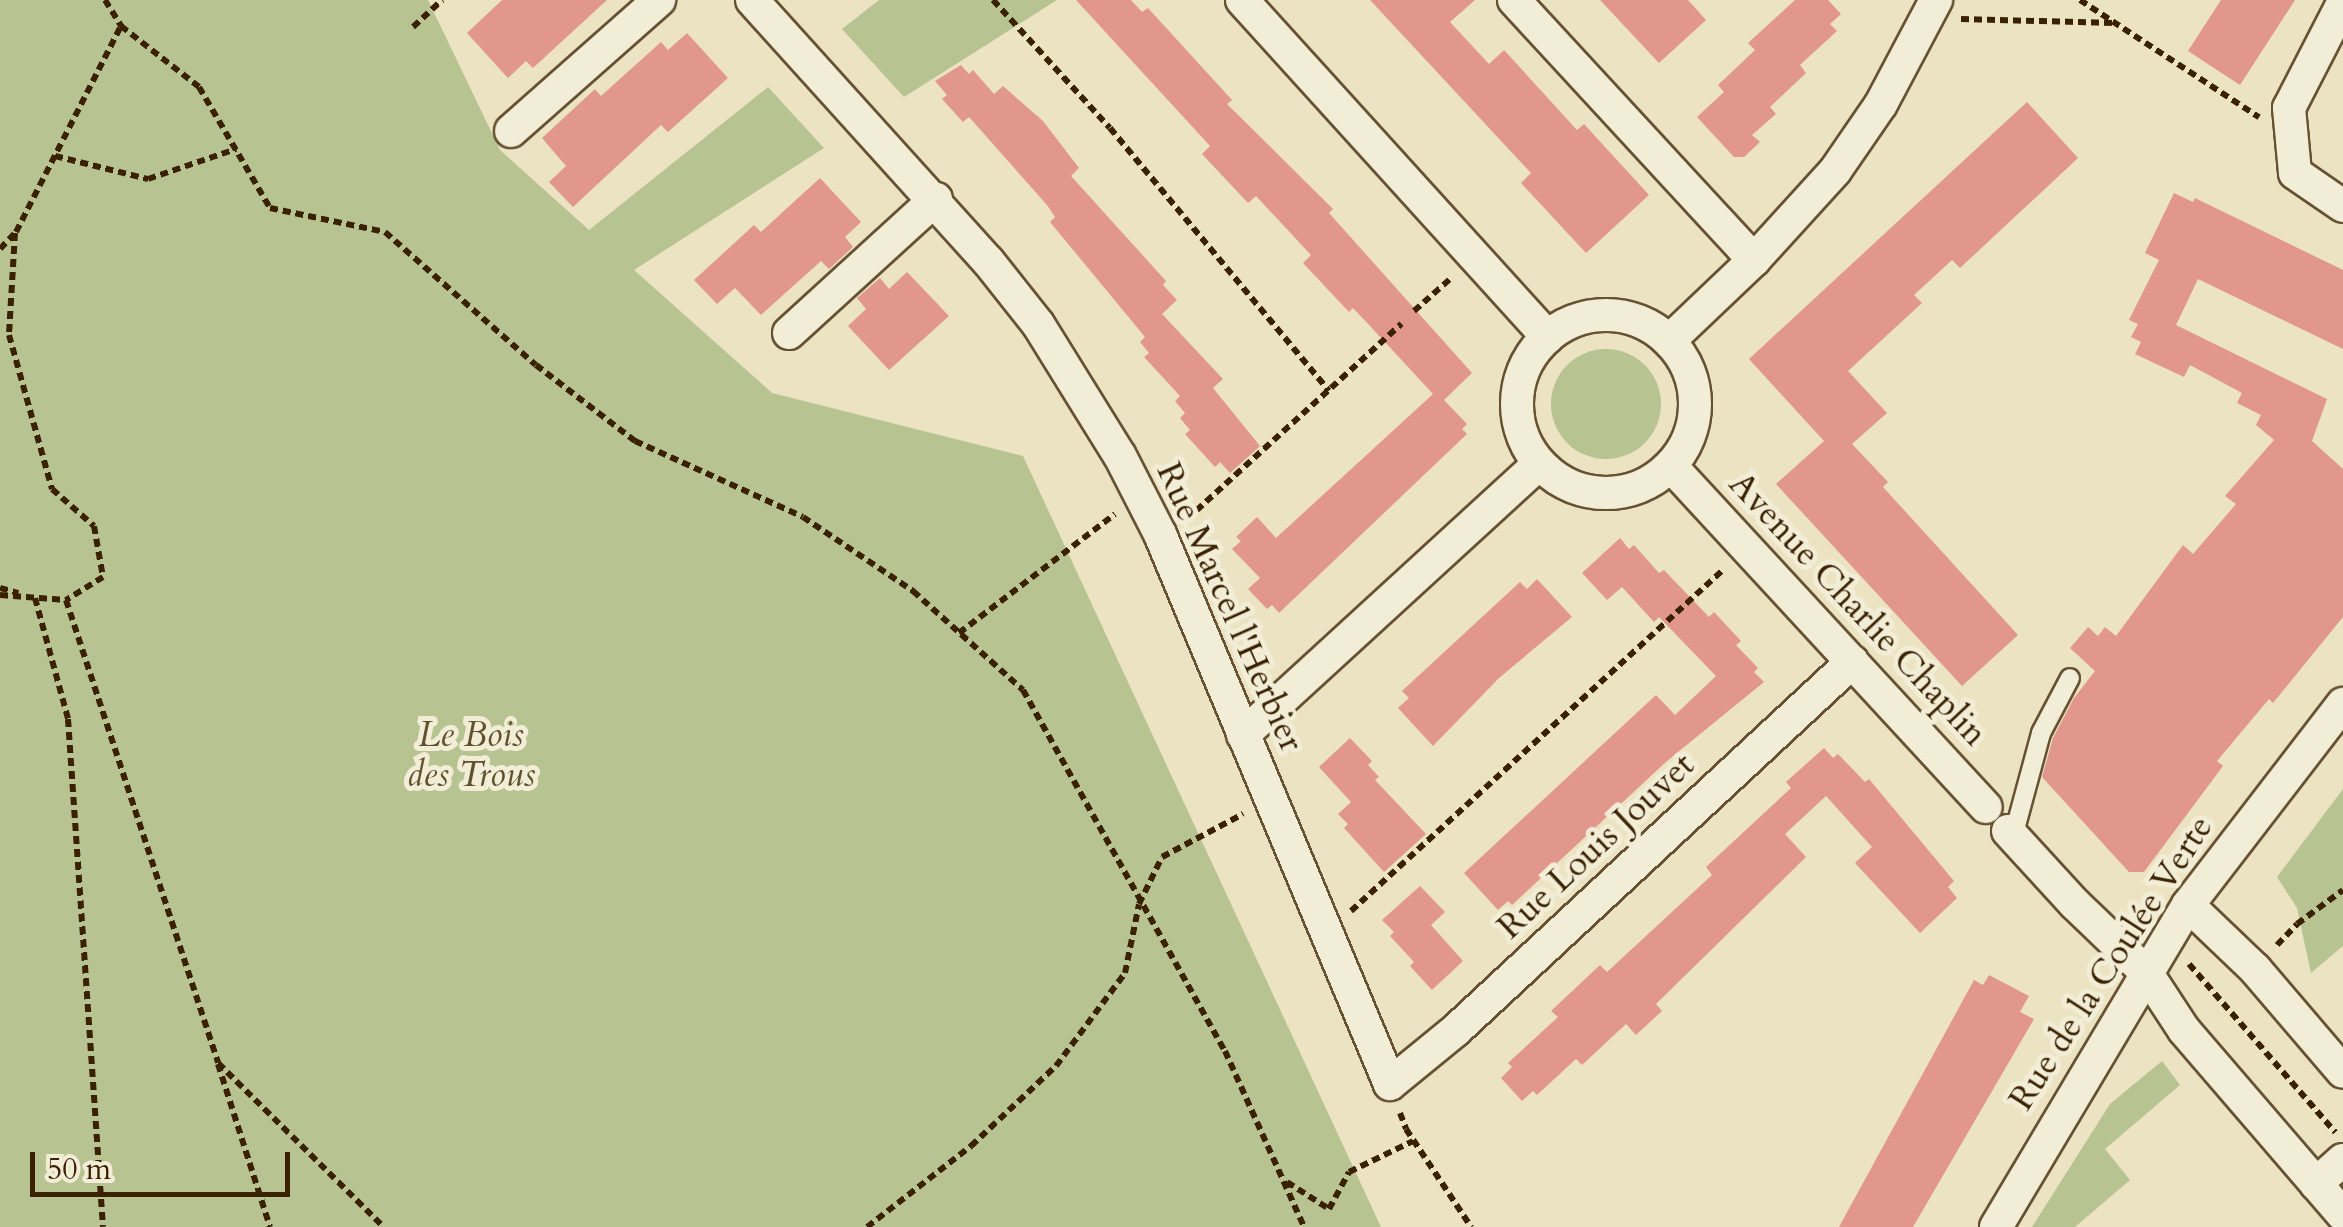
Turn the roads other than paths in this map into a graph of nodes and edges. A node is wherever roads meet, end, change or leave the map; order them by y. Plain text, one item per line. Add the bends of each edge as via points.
1 (659, 0) edge
2 (752, 0) edge
3 (1242, 0) edge
4 (1514, 0) edge
5 (2343, 3) edge
6 (1932, 9) edge
7 (511, 130) dead end
8 (936, 199) junction
9 (2343, 206) edge
10 (1754, 260) junction
11 (789, 332) dead end
12 (1548, 337) junction
13 (1669, 341) junction
14 (1539, 464) junction
15 (1671, 466) junction
16 (1852, 662) junction
17 (2070, 678) dead end
18 (2343, 704) edge
19 (1243, 735) junction
20 (2003, 825) junction
21 (2188, 905) junction
22 (2146, 972) junction
23 (2343, 1072) edge
24 (1390, 1084) joint
25 (2343, 1160) edge
26 (2316, 1184) junction
27 (2343, 1215) edge
28 (1996, 1227) edge

1 - 7 street
2 - 8 street, Rue Marcel l'Herbier
3 - 12 street
4 - 10 street
5 - 9 street via 2289,108 2294,174
6 - 10 street via 1835,170
8 - 11 street
8 - 19 street, Rue Marcel l'Herbier via 1038,324 1140,495
10 - 13 street
12 - 13 street via 1596,316 1622,317
12 - 14 street via 1529,358 1517,413
13 - 15 street via 1694,389 1690,430
14 - 15 street via 1590,492 1648,484
14 - 19 street
15 - 16 street, Avenue Charlie Chaplin
16 - 20 street, Avenue Charlie Chaplin
16 - 24 street, Rue Louis Jouvet
17 - 20 lane
18 - 21 street, Rue de la Coulée Verte
19 - 24 street, Rue Marcel l'Herbier
20 - 22 street, Avenue Charlie Chaplin
21 - 22 street, Rue de la Coulée Verte
21 - 23 street via 2255,969
22 - 26 street, Avenue Charlie Chaplin via 2184,1030
22 - 28 street, Rue de la Coulée Verte
25 - 26 street
26 - 27 street, Avenue Charlie Chaplin

